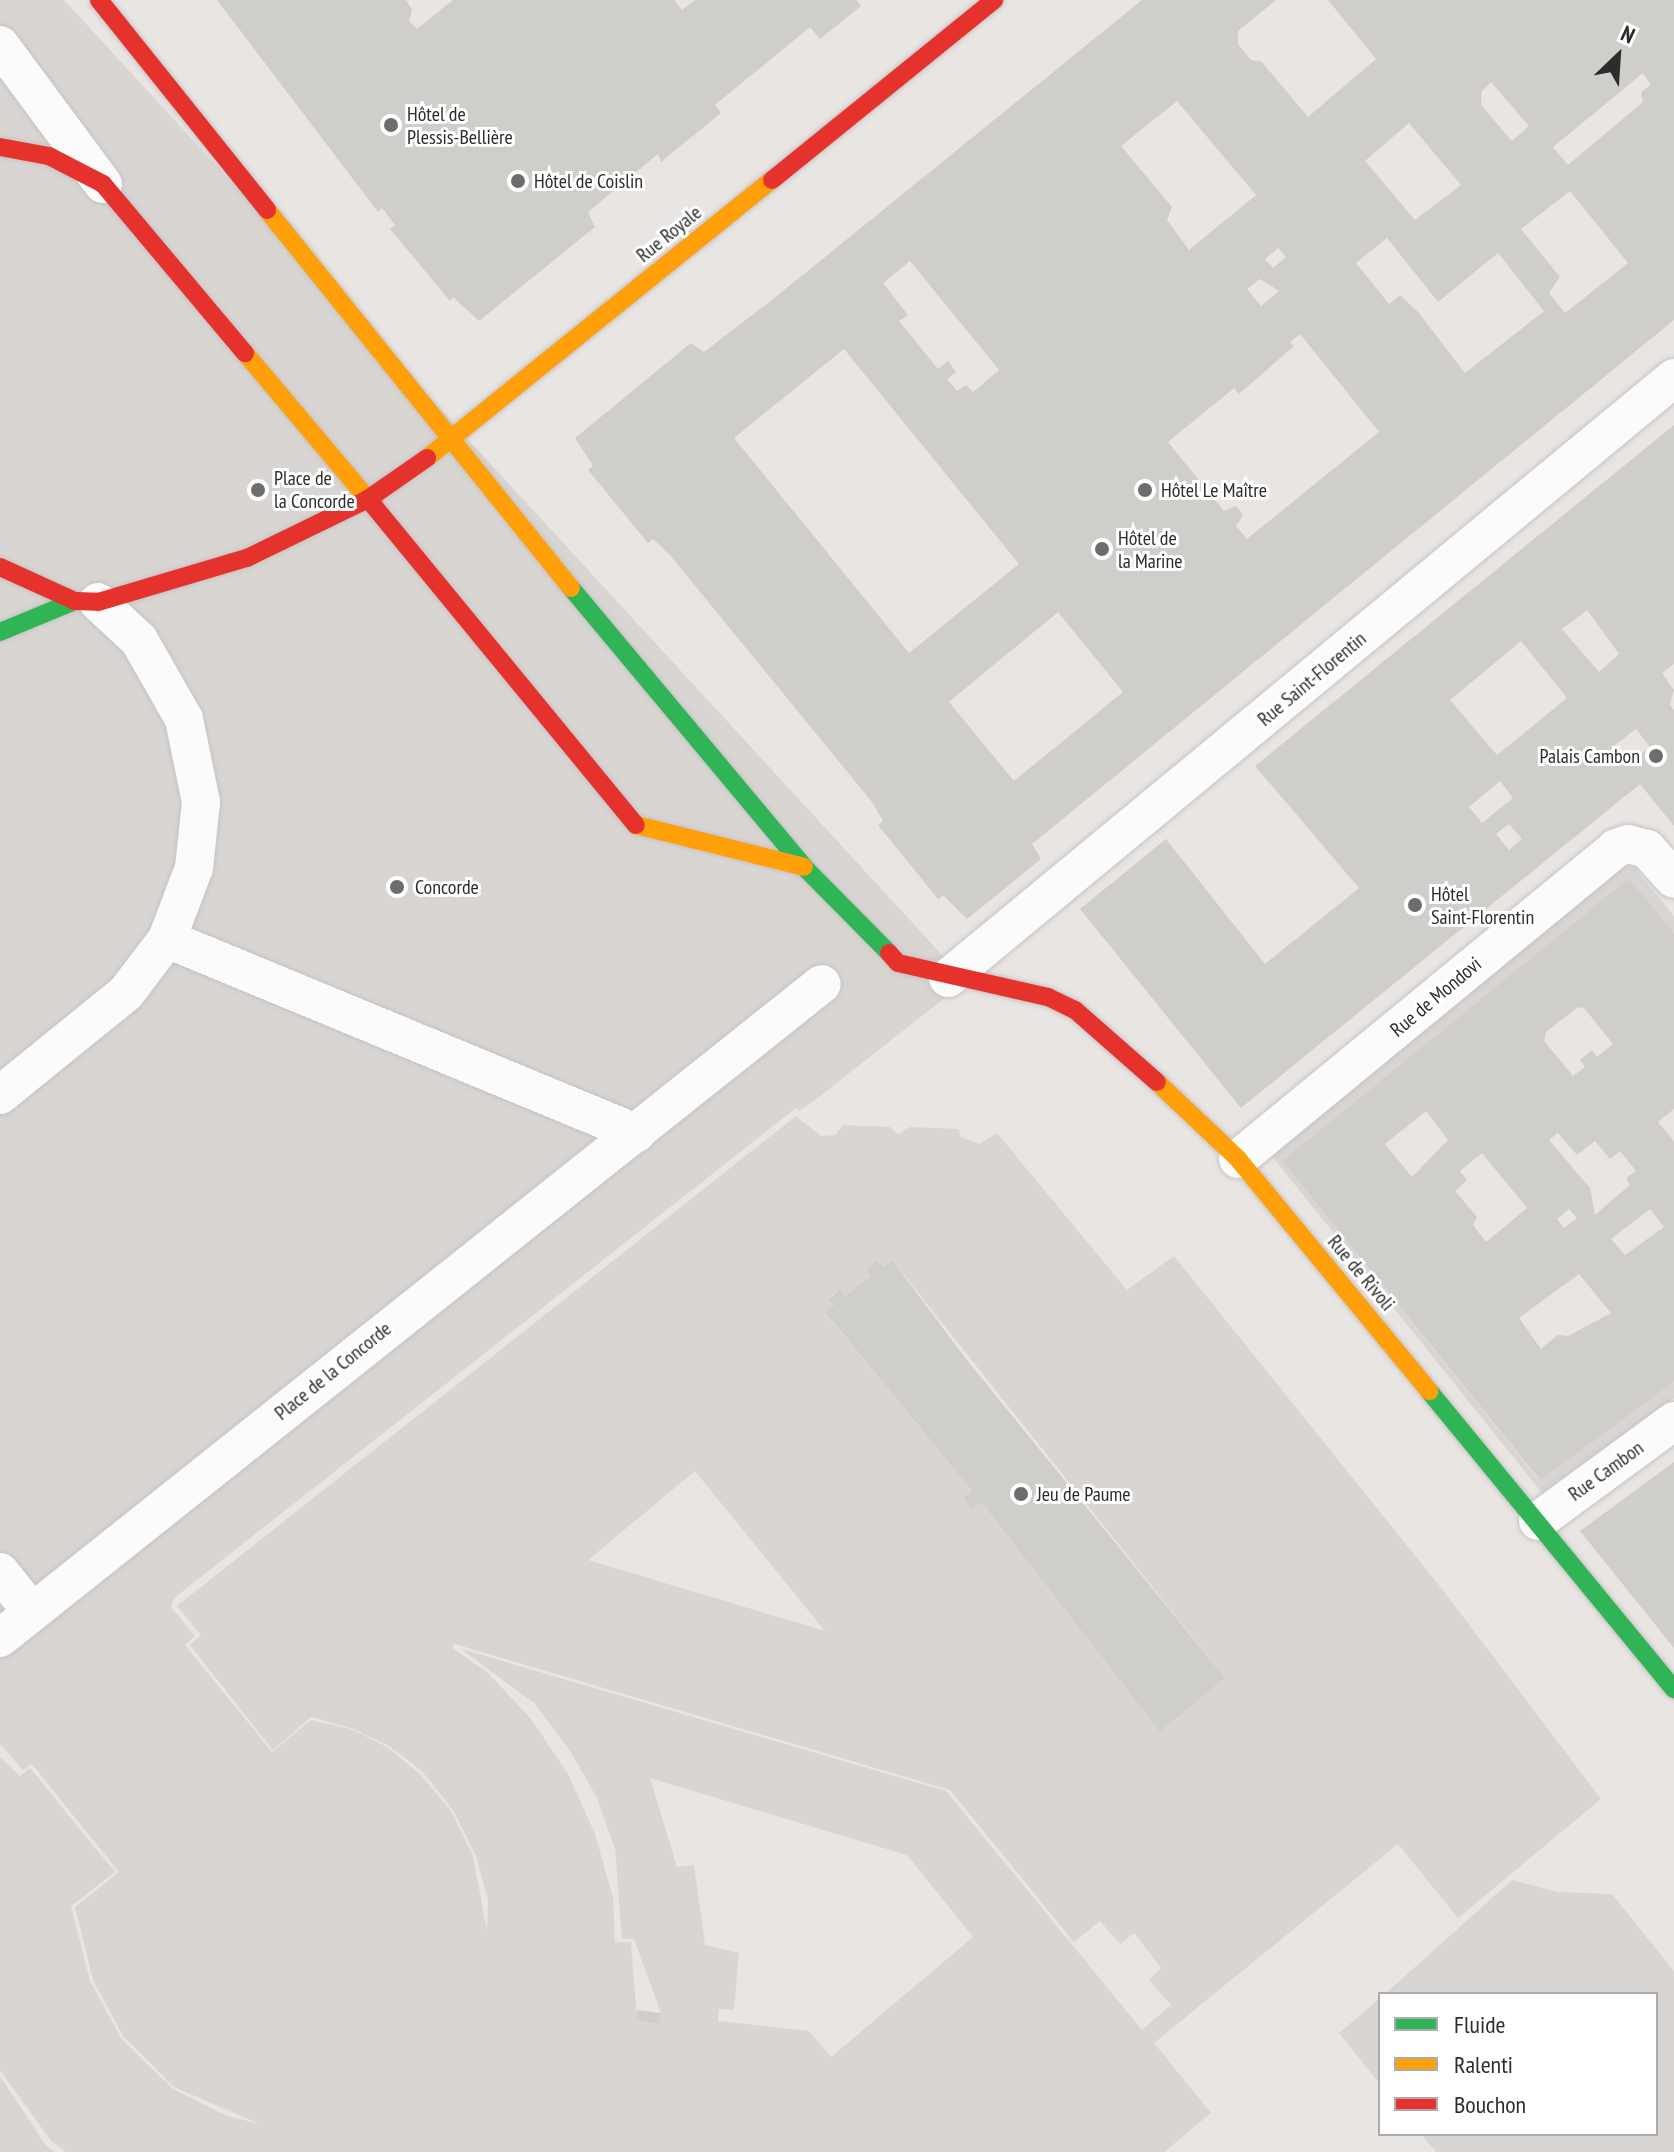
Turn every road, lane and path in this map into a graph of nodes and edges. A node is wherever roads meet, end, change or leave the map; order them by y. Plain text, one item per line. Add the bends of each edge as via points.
1 (99, 0) edge
2 (994, 0) edge
3 (0, 45) edge
4 (0, 147) edge
5 (103, 184) junction
6 (1674, 378) edge
7 (451, 441) junction
8 (368, 499) junction
9 (0, 567) edge
10 (87, 601) junction
11 (0, 632) edge
12 (804, 867) junction
13 (1674, 879) edge
14 (167, 939) junction
15 (948, 978) junction
16 (822, 984) dead end
17 (0, 1095) edge
18 (636, 1133) junction
19 (1238, 1159) junction
20 (1674, 1421) edge
21 (1538, 1521) junction
22 (0, 1572) edge
23 (32, 1612) junction
24 (0, 1638) edge
25 (1674, 1689) edge

1 - 7 street
2 - 7 street, Rue Royale
3 - 5 street
4 - 5 street via 49,156
5 - 8 street
6 - 15 street, Rue Saint-Florentin
7 - 8 street, Rue Royale
7 - 12 street
8 - 10 street via 247,558
8 - 12 street via 633,824
9 - 10 street
10 - 11 street
10 - 14 street via 139,640 184,719 201,802 194,868
12 - 15 street via 898,963
13 - 19 street, Rue de Mondovi via 1638,845 1616,848
14 - 17 street via 126,993
14 - 18 street
15 - 19 street, Rue de Rivoli via 1048,997 1075,1010 1101,1028
16 - 18 street, Place de la Concorde
18 - 23 street, Place de la Concorde
19 - 21 street, Rue de Rivoli
20 - 21 street, Rue Cambon
21 - 25 street, Rue de Rivoli
22 - 23 street
23 - 24 street, Place de la Concorde

